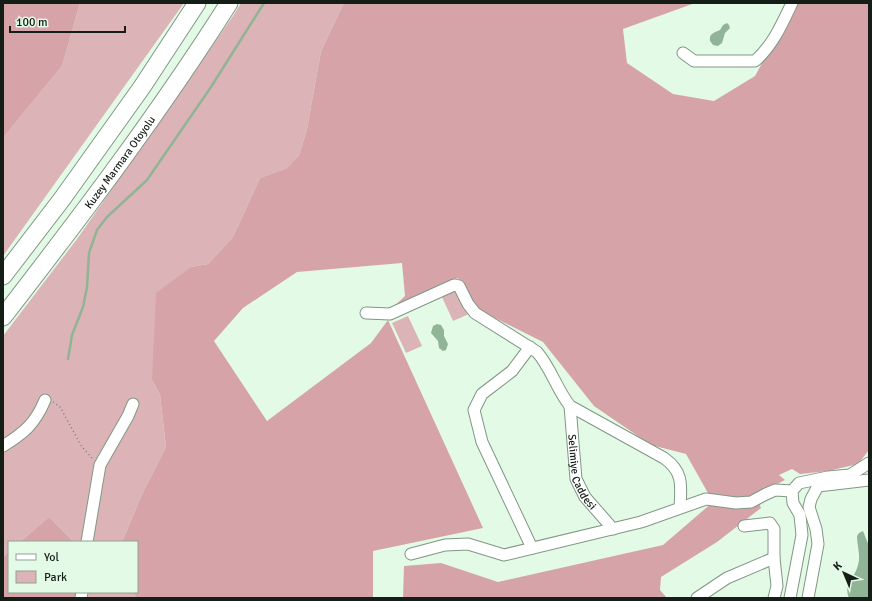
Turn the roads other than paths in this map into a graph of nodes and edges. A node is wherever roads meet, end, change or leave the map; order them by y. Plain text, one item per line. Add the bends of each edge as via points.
1 (197, 3) edge
2 (229, 3) edge
3 (792, 3) edge
4 (683, 53) dead end
5 (3, 276) edge
6 (366, 313) dead end
7 (3, 317) edge
8 (530, 347) junction
9 (46, 400) road end
10 (133, 404) dead end
11 (570, 406) junction
12 (3, 446) edge
13 (869, 463) edge
14 (869, 480) edge
15 (792, 492) junction
16 (680, 508) junction
17 (744, 526) dead end
18 (614, 529) junction
19 (87, 541) edge
20 (532, 548) junction
21 (411, 554) dead end
22 (774, 558) junction
23 (697, 598) edge
24 (774, 598) edge
25 (790, 598) edge
26 (808, 598) edge

1 - 5 highway via 142,87
2 - 7 highway, Kuzey Marmara Otoyolu via 118,166
3 - 4 street via 765,52 754,61 694,61
6 - 8 street via 390,314 455,285 460,288 474,313
8 - 11 street via 543,359
8 - 20 street via 512,371 482,394 474,410 482,442
9 - 12 street via 31,425 20,436
10 - 19 street via 100,465
11 - 16 street via 671,463 681,484
11 - 18 street, Selimiye Caddesi via 576,479 585,497
13 - 15 street via 850,474 799,483
14 - 26 street via 818,486 811,499 809,507 818,544
15 - 16 street via 775,490 751,502 736,503 706,498
15 - 25 street via 793,503 800,515 802,535
16 - 18 street
17 - 22 street via 770,523 774,529
18 - 20 street
20 - 21 street via 504,555 468,544 445,545
22 - 23 street via 728,578
22 - 24 street via 777,586

